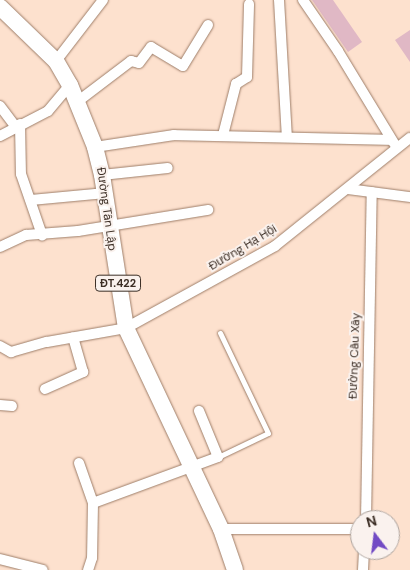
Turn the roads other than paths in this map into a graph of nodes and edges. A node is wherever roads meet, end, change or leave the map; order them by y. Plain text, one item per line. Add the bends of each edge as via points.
1 (103, 0) edge
2 (279, 0) edge
3 (302, 0) edge
4 (249, 4) dead end
5 (0, 7) edge
6 (208, 25) dead end
7 (56, 60) junction
8 (70, 85) junction
9 (77, 102) junction
10 (0, 106) edge
11 (17, 125) junction
12 (222, 135) junction
13 (0, 136) edge
14 (287, 137) junction
15 (410, 138) edge
16 (395, 144) junction
17 (95, 147) junction
18 (168, 168) dead end
19 (102, 175) junction
20 (348, 189) junction
21 (372, 192) junction
22 (106, 193) junction
23 (410, 197) edge
24 (30, 200) junction
25 (208, 210) dead end
26 (107, 225) junction
27 (42, 235) junction
28 (0, 247) edge
29 (126, 328) junction
30 (220, 333) dead end
31 (74, 337) junction
32 (0, 346) edge
33 (45, 389) dead end
34 (0, 405) edge
35 (12, 406) dead end
36 (198, 411) dead end
37 (218, 457) junction
38 (79, 463) dead end
39 (191, 470) junction
40 (93, 504) junction
41 (366, 510) edge
42 (350, 529) edge
43 (221, 530) junction
44 (0, 559) edge
45 (43, 570) edge
46 (88, 570) edge
47 (236, 570) edge

1 - 7 street
2 - 14 street
3 - 16 street via 338,51
4 - 12 street via 246,77 236,84
5 - 7 main road, Đường Tân Lập / ĐT.422
6 - 9 street via 183,66 152,47 139,63 131,60
7 - 8 main road, Đường Tân Lập / ĐT.422
8 - 9 main road, Đường Tân Lập / ĐT.422
8 - 11 street via 48,112
9 - 17 main road, Đường Tân Lập / ĐT.422
10 - 11 street
11 - 13 street
11 - 24 street via 21,174
12 - 14 street
12 - 17 street via 174,135
14 - 16 street
15 - 16 street, Đường Hạ Hội
16 - 20 street, Đường Hạ Hội
17 - 19 main road, Đường Tân Lập / ĐT.422
18 - 19 street
19 - 22 main road, Đường Tân Lập / ĐT.422
20 - 21 street
20 - 29 street, Đường Hạ Hội via 275,246
21 - 23 street
21 - 41 street, Đường Cầu Xây
22 - 24 street
22 - 26 main road, Đường Tân Lập / ĐT.422
24 - 27 street
25 - 26 street
26 - 27 street
26 - 29 main road, Đường Tân Lập / ĐT.422
27 - 28 street via 26,235
29 - 31 street, Đường Hạ Hội
29 - 39 main road, Đường Tân Lập / ĐT.422
30 - 37 lane via 268,433
31 - 32 street, Đường Hạ Hội via 11,352
31 - 33 street via 83,372
34 - 35 street
36 - 37 street
37 - 39 street
38 - 40 street
39 - 40 street
39 - 43 main road, Đường Tân Lập / ĐT.422
40 - 46 street via 92,558
42 - 43 street
43 - 47 main road, Đường Tân Lập / ĐT.422
44 - 45 street

